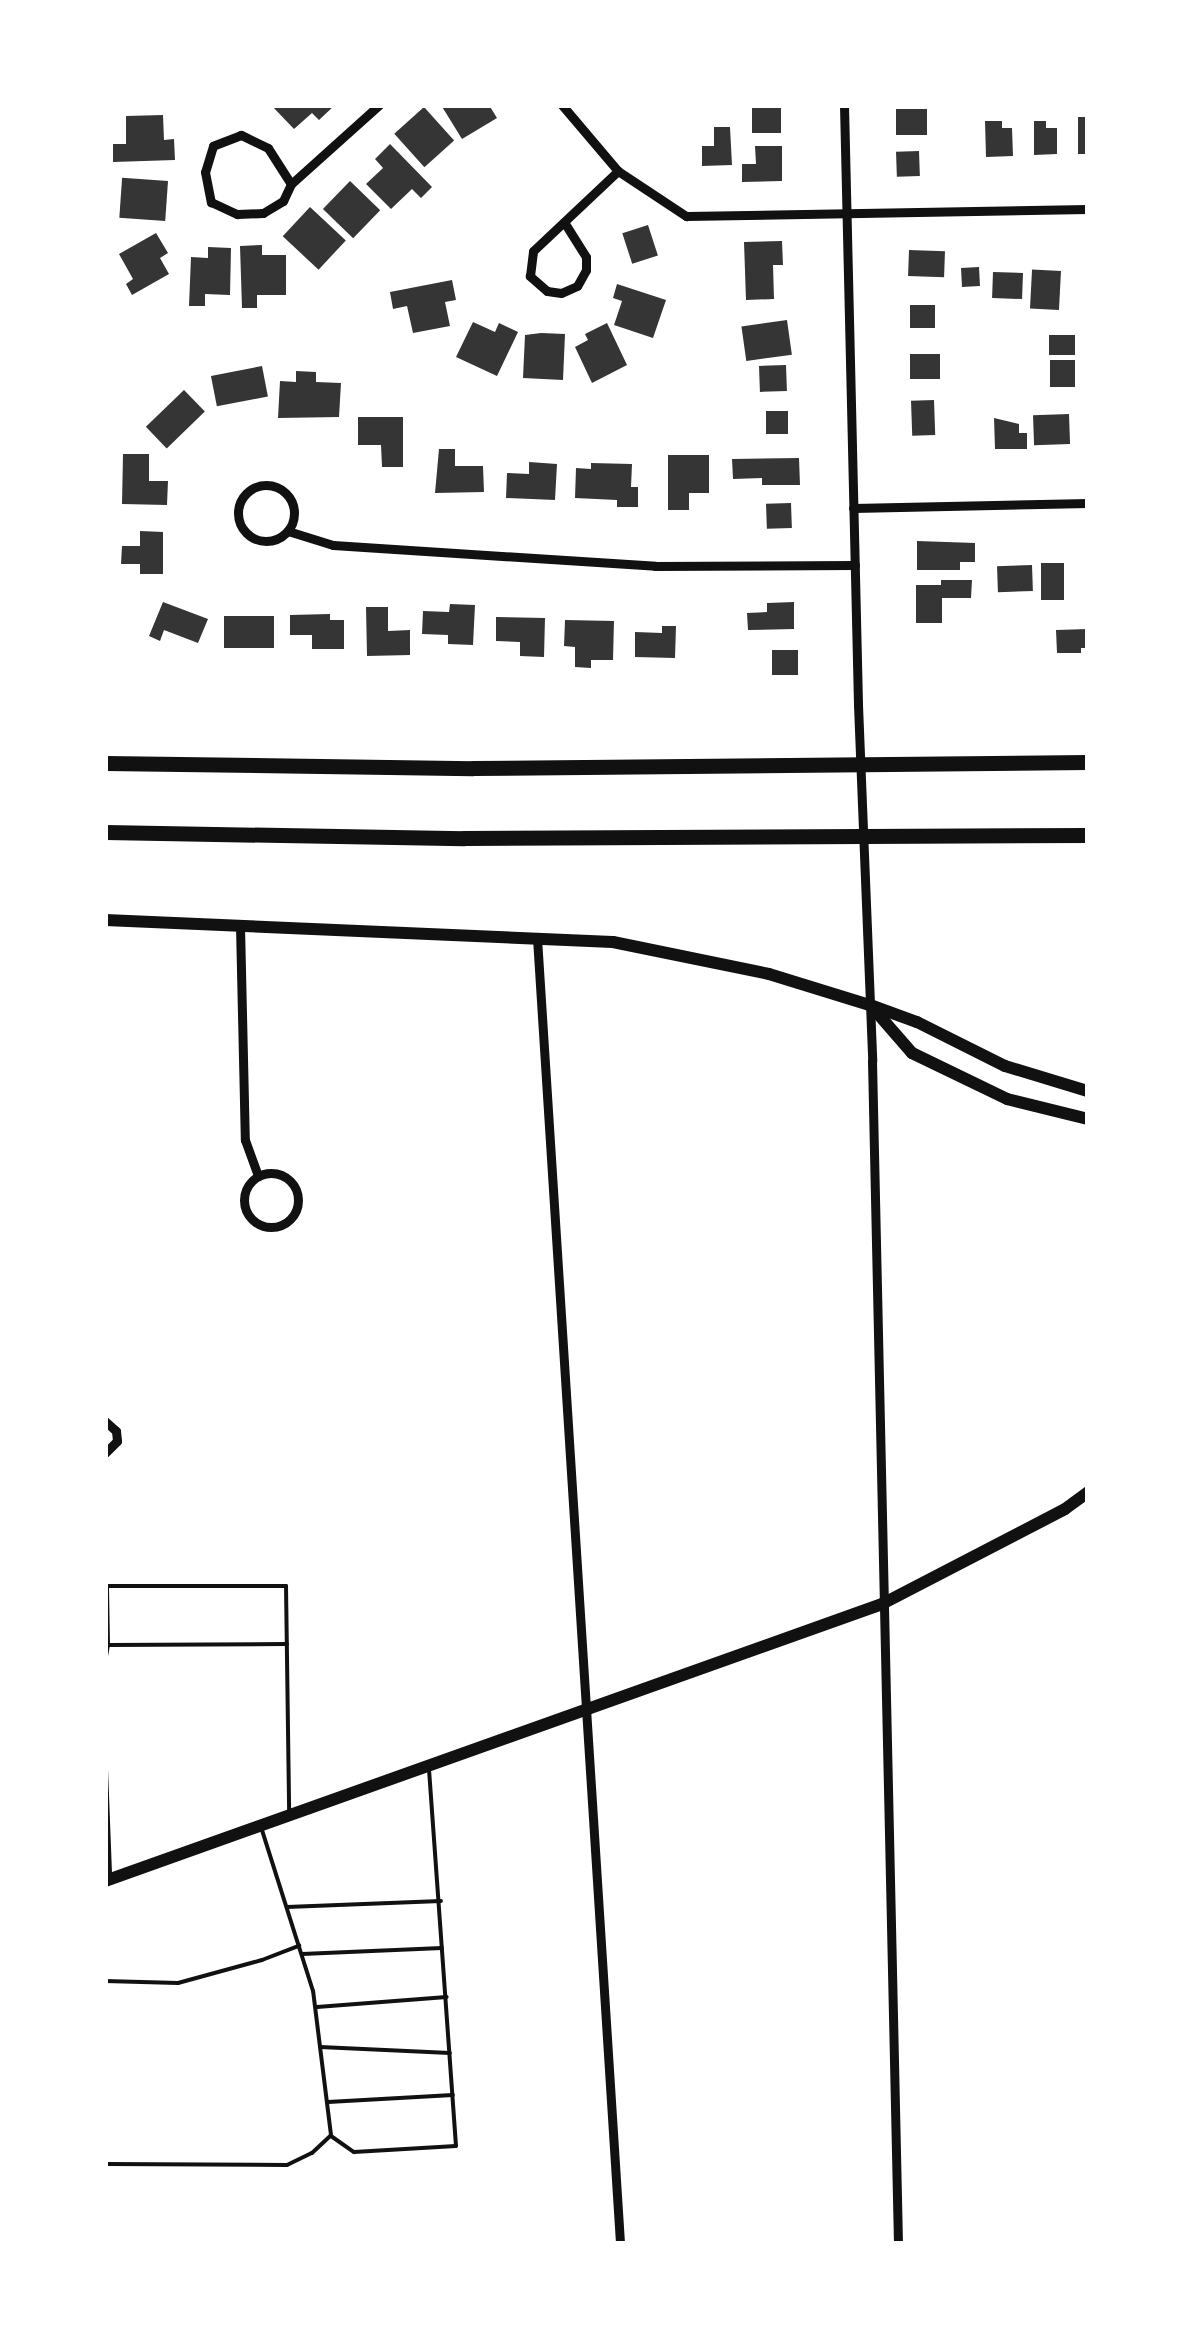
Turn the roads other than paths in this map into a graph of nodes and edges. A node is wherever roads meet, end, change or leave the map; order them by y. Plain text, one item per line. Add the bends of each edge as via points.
1 (379, 105) edge
2 (562, 105) edge
3 (844, 105) edge
4 (618, 171) junction
5 (291, 184) junction
6 (1088, 210) edge
7 (847, 214) junction
8 (564, 222) junction
9 (1088, 503) edge
10 (853, 508) junction
11 (288, 530) junction
12 (854, 565) junction
13 (1088, 762) edge
14 (105, 764) edge
15 (105, 832) edge
16 (1088, 835) edge
17 (105, 920) edge
18 (240, 926) junction
19 (536, 938) junction
20 (870, 1006) junction
21 (1088, 1092) edge
22 (1088, 1118) edge
23 (258, 1176) junction
24 (105, 1420) edge
25 (105, 1453) edge
26 (1088, 1492) edge
27 (882, 1604) junction
28 (286, 1644) junction
29 (108, 1645) junction
30 (105, 1662) edge
31 (586, 1712) junction
32 (105, 1743) edge
33 (428, 1767) junction
34 (290, 1816) junction
35 (261, 1826) junction
36 (108, 1880) edge
37 (441, 1901) junction
38 (287, 1907) junction
39 (299, 1946) junction
40 (444, 1948) junction
41 (302, 1954) junction
42 (105, 1982) edge
43 (447, 1997) junction
44 (315, 2008) junction
45 (320, 2046) junction
46 (450, 2053) junction
47 (453, 2095) junction
48 (326, 2102) junction
49 (331, 2136) junction
50 (105, 2164) edge
51 (620, 2244) edge
52 (898, 2244) edge

1 - 5 street
2 - 4 street
3 - 7 street
4 - 7 street via 686,216
4 - 8 street
5 - 5 street via 268,148 241,135 213,146 205,172 211,202 237,214 263,212 283,201
6 - 7 street
7 - 10 street
8 - 8 street via 533,251 529,264 530,276 547,292 577,286 586,270 586,257
9 - 10 street
10 - 12 street
11 - 11 street via 294,510 283,491 262,486 244,496 238,517 249,536 270,541
11 - 12 street via 333,545 655,566
12 - 20 street
13 - 14 highway
15 - 16 highway
17 - 18 main road
18 - 19 main road
18 - 23 street via 245,1140
19 - 20 main road via 613,942 697,958
19 - 31 street
20 - 21 main road via 1004,1066
20 - 22 main road via 912,1053 1007,1099
20 - 27 street
23 - 23 street via 277,1174 293,1184 296,1212 283,1225 255,1224 244,1208 245,1189
24 - 25 street via 117,1441
26 - 27 main road
27 - 31 main road
27 - 52 street
28 - 29 lane
28 - 29 lane via 286,1586 108,1586
28 - 34 lane
29 - 30 lane
31 - 33 main road
31 - 51 street
32 - 36 lane
33 - 34 main road
33 - 37 lane
34 - 35 main road
35 - 36 main road
35 - 38 lane
37 - 38 lane
37 - 40 lane
38 - 39 lane
39 - 41 lane
39 - 42 lane via 178,1982
40 - 41 lane
40 - 43 lane
41 - 44 lane
43 - 44 lane
43 - 46 lane
44 - 45 lane
45 - 46 lane
45 - 48 lane
46 - 47 lane
47 - 48 lane
47 - 49 lane via 456,2146 354,2152
48 - 49 lane
49 - 50 lane via 288,2165

